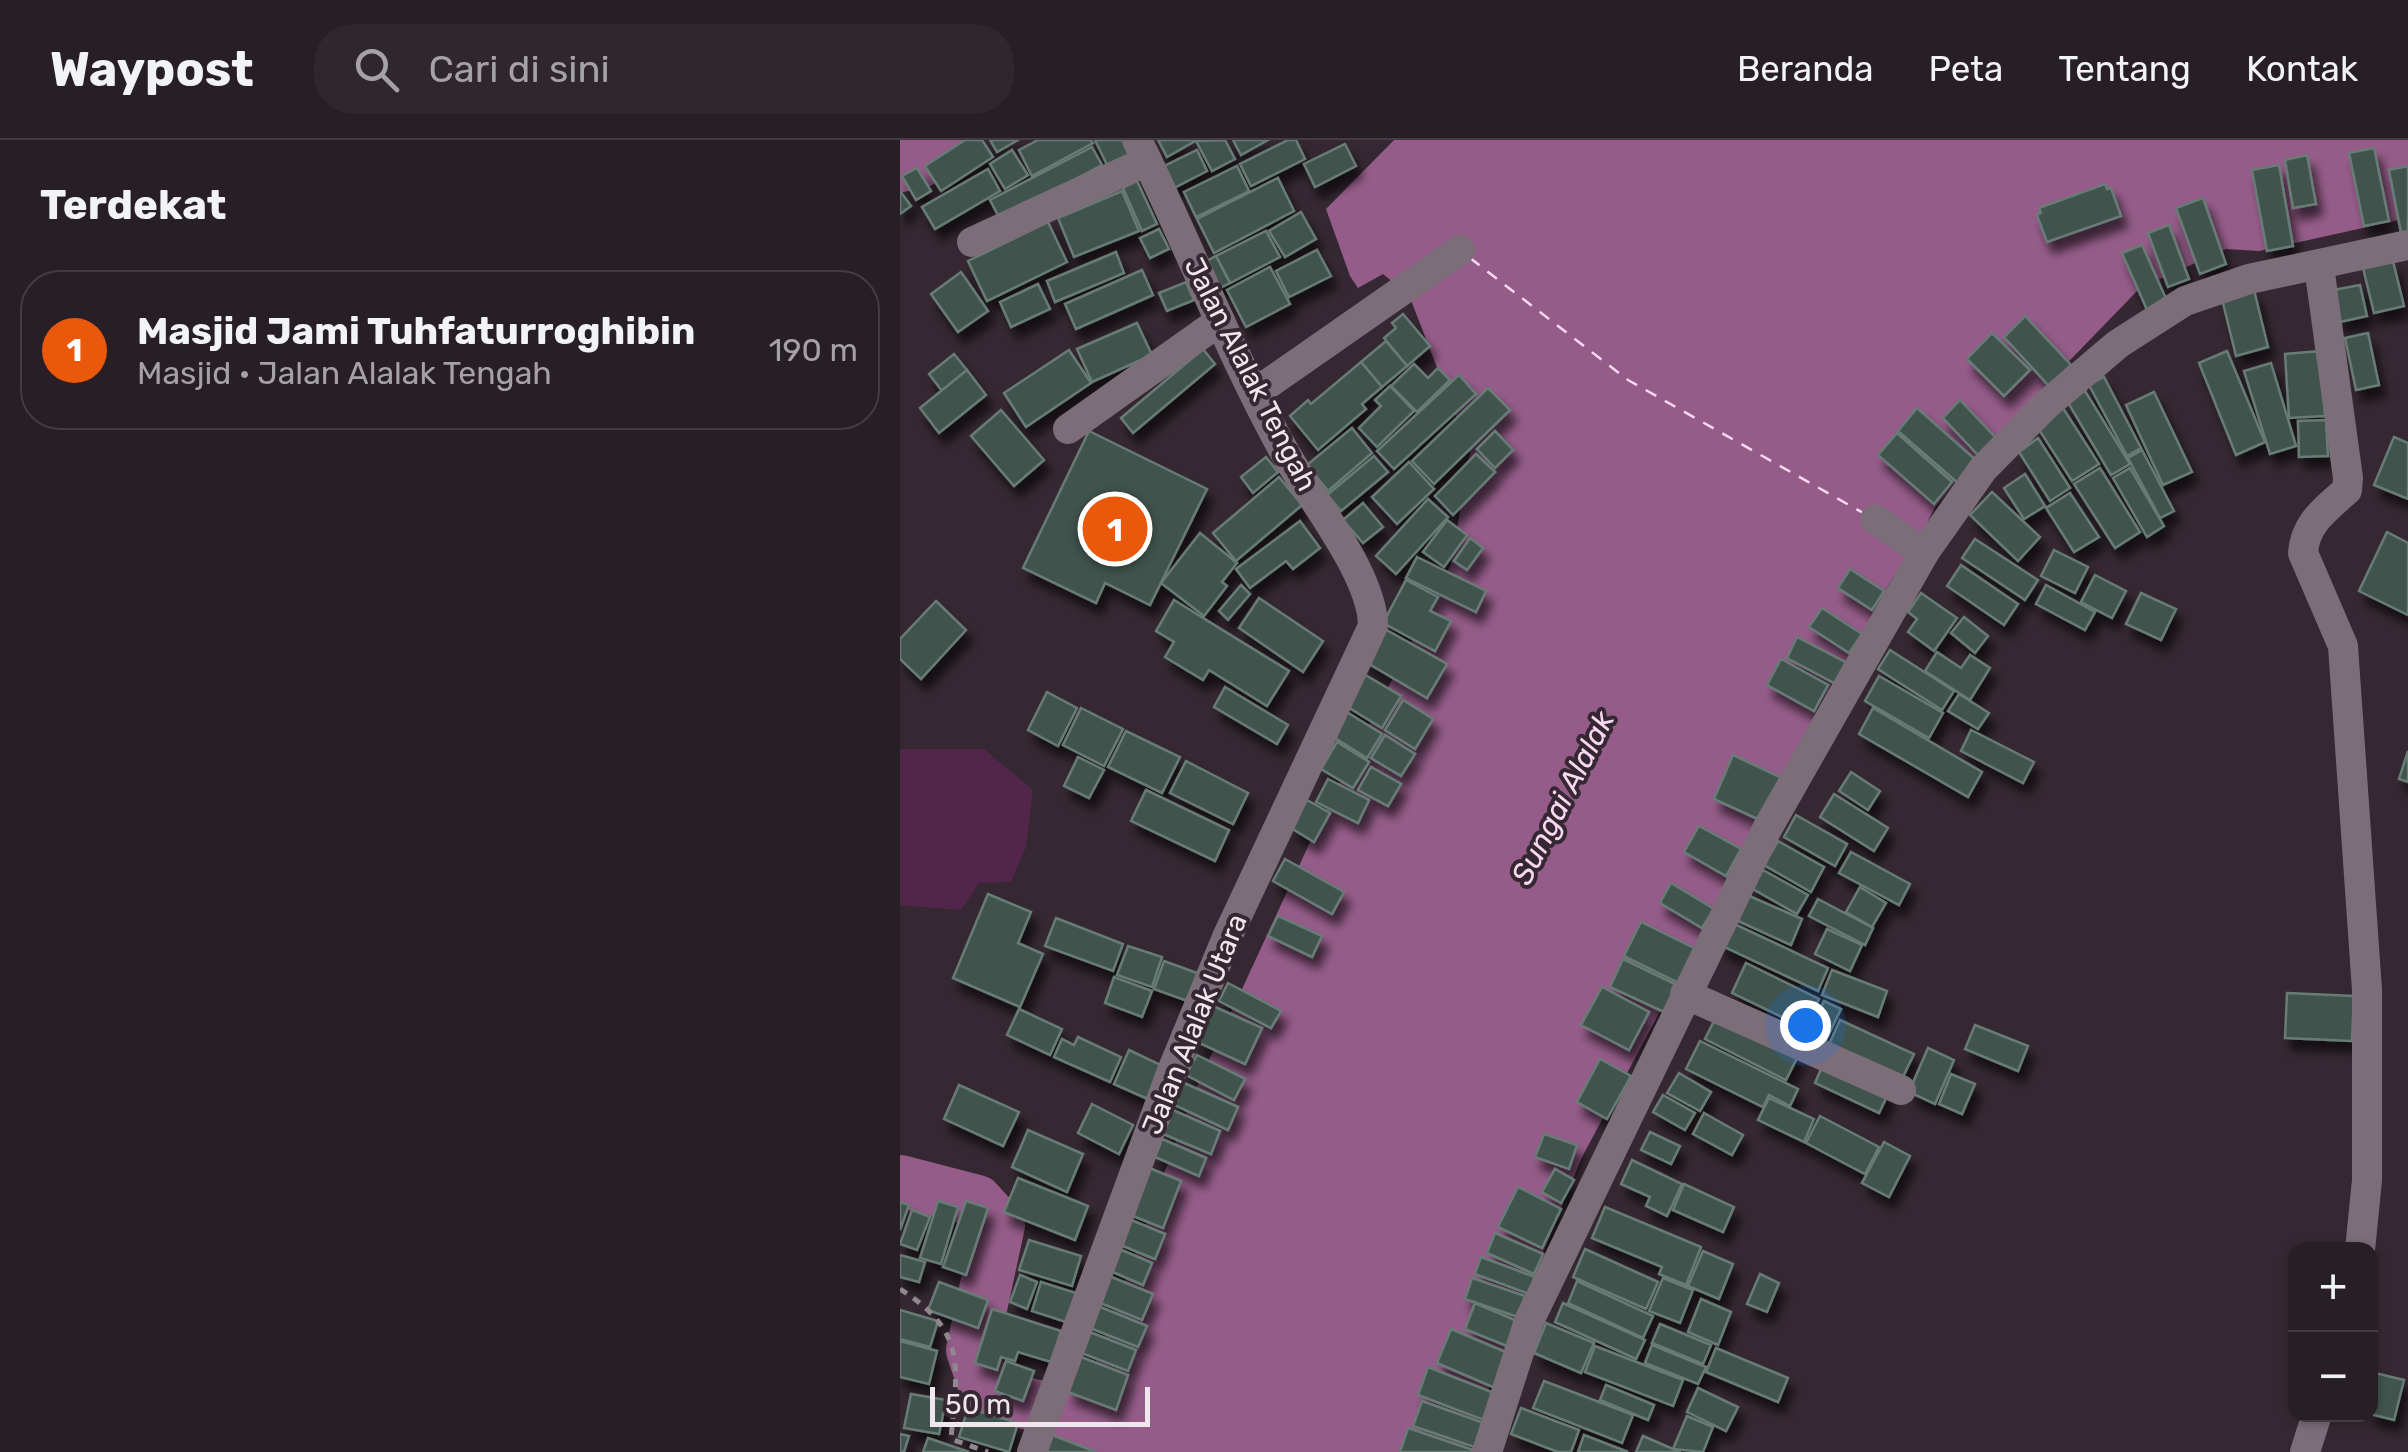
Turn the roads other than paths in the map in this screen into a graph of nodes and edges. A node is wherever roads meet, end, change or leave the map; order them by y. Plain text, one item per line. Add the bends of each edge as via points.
1 (1142, 150) edge
2 (972, 242) dead end
3 (2408, 245) edge
4 (1460, 250) dead end
5 (2319, 266) junction
6 (1220, 321) junction
7 (1255, 393) junction
8 (1068, 429) dead end
9 (1875, 519) dead end
10 (1924, 553) junction
11 (1371, 604) joint
12 (1685, 994) junction
13 (1901, 1090) dead end
14 (2361, 1242) edge
15 (2314, 1422) edge
16 (1037, 1438) edge
17 (1488, 1452) edge
18 (2305, 1452) edge

1 - 2 street
1 - 6 street, Jalan Alalak Tengah
3 - 5 street
4 - 7 street
5 - 10 street via 2249,279 2185,301 2118,344 1983,469
5 - 14 street via 2348,490 2318,516 2304,537 2303,553 2343,646 2367,990
6 - 7 street, Jalan Alalak Tengah
6 - 8 street
7 - 11 street, Jalan Alalak Tengah
9 - 10 street
10 - 12 street via 1767,829
11 - 16 street, Jalan Alalak Utara via 1373,626 1172,1071
12 - 13 street
12 - 17 street via 1530,1322
15 - 18 street

